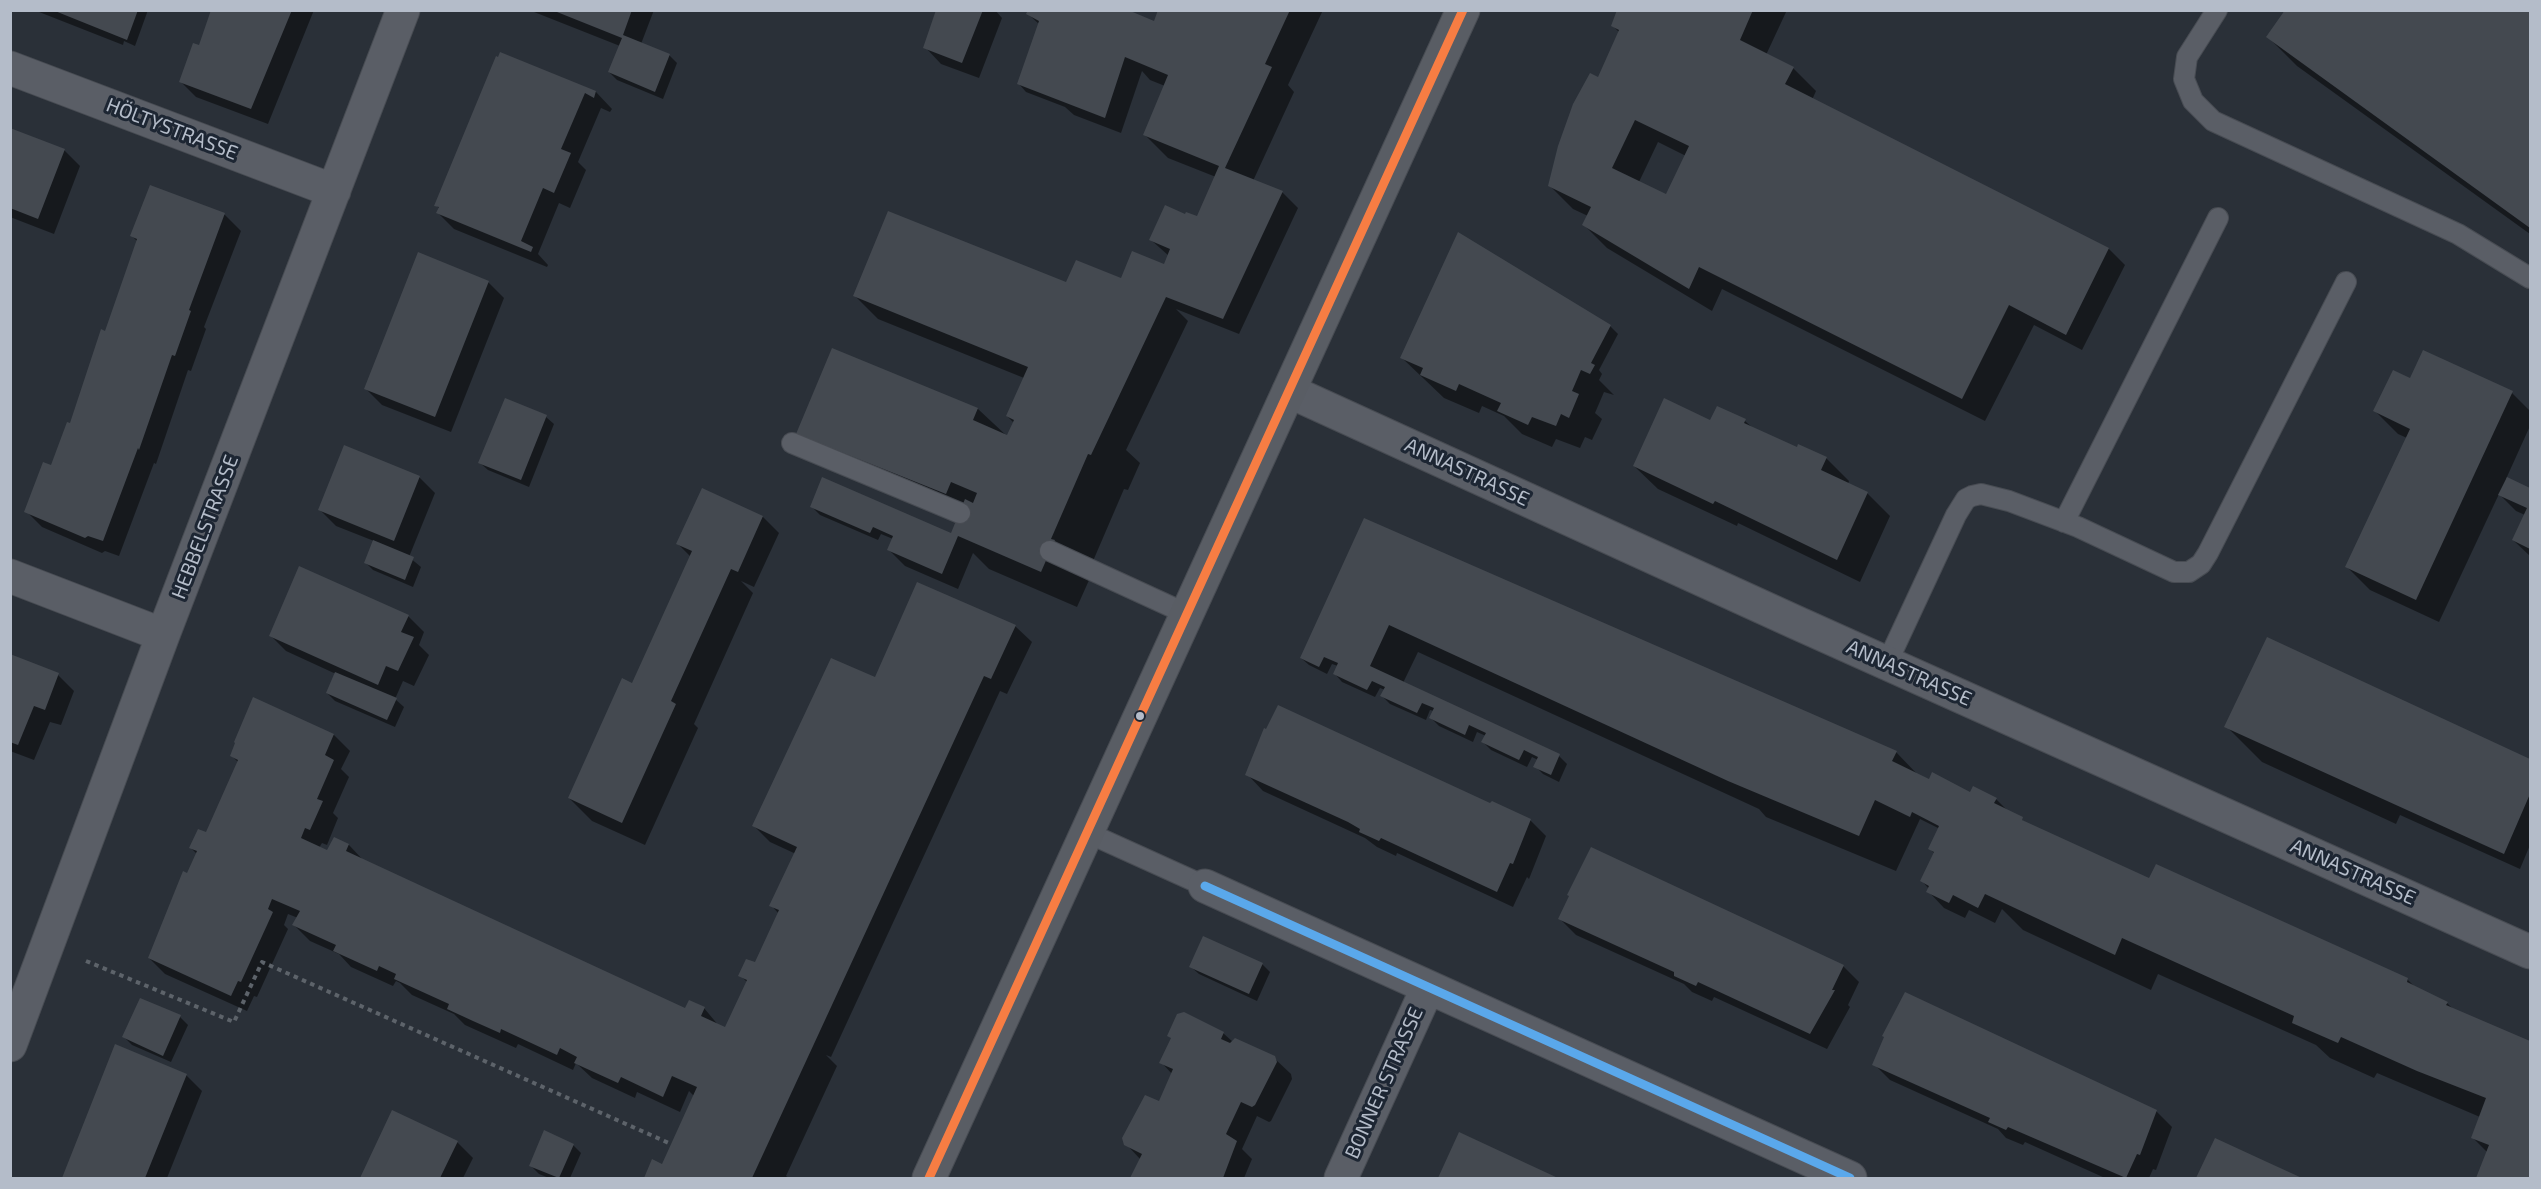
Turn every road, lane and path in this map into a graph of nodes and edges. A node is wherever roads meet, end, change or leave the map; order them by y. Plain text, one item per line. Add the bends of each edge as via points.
1 (403, 10) edge
2 (1463, 10) edge
3 (2217, 10) edge
4 (10, 68) edge
5 (334, 191) junction
6 (2218, 218) dead end
7 (2530, 278) edge
8 (2346, 282) dead end
9 (1289, 391) junction
10 (792, 443) dead end
11 (960, 513) dead end
12 (2064, 522) junction
13 (1050, 551) dead end
14 (10, 576) edge
15 (1187, 614) junction
16 (163, 635) junction
17 (1887, 663) junction
18 (1088, 833) junction
19 (1205, 886) joint
20 (49, 945) junction
21 (2530, 952) edge
22 (1428, 987) junction
23 (10, 1045) edge
24 (671, 1144) dead end
25 (929, 1179) edge
26 (1341, 1179) edge
27 (1850, 1179) edge

1 - 5 street, HEBBELSTRASSE
2 - 9 main road
3 - 7 lane via 2187,57 2184,79 2193,101 2213,121 2458,234
4 - 5 street, HÖLTYSTRASSE
5 - 16 street, HEBBELSTRASSE
6 - 12 lane
8 - 12 lane via 2201,564 2189,572 2174,572
9 - 15 main road
9 - 17 street, ANNASTRASSE
10 - 11 lane
12 - 17 lane via 1981,494 1966,499
13 - 15 lane
14 - 16 street
15 - 18 main road
16 - 20 street, HEBBELSTRASSE
17 - 21 street, ANNASTRASSE
18 - 19 lane, BONNER STRASSE
18 - 25 main road
19 - 22 street, BONNER STRASSE
20 - 23 street, HEBBELSTRASSE
20 - 24 path via 234,1022 262,962
22 - 26 street, BONNER STRASSE
22 - 27 street, BONNER STRASSE

